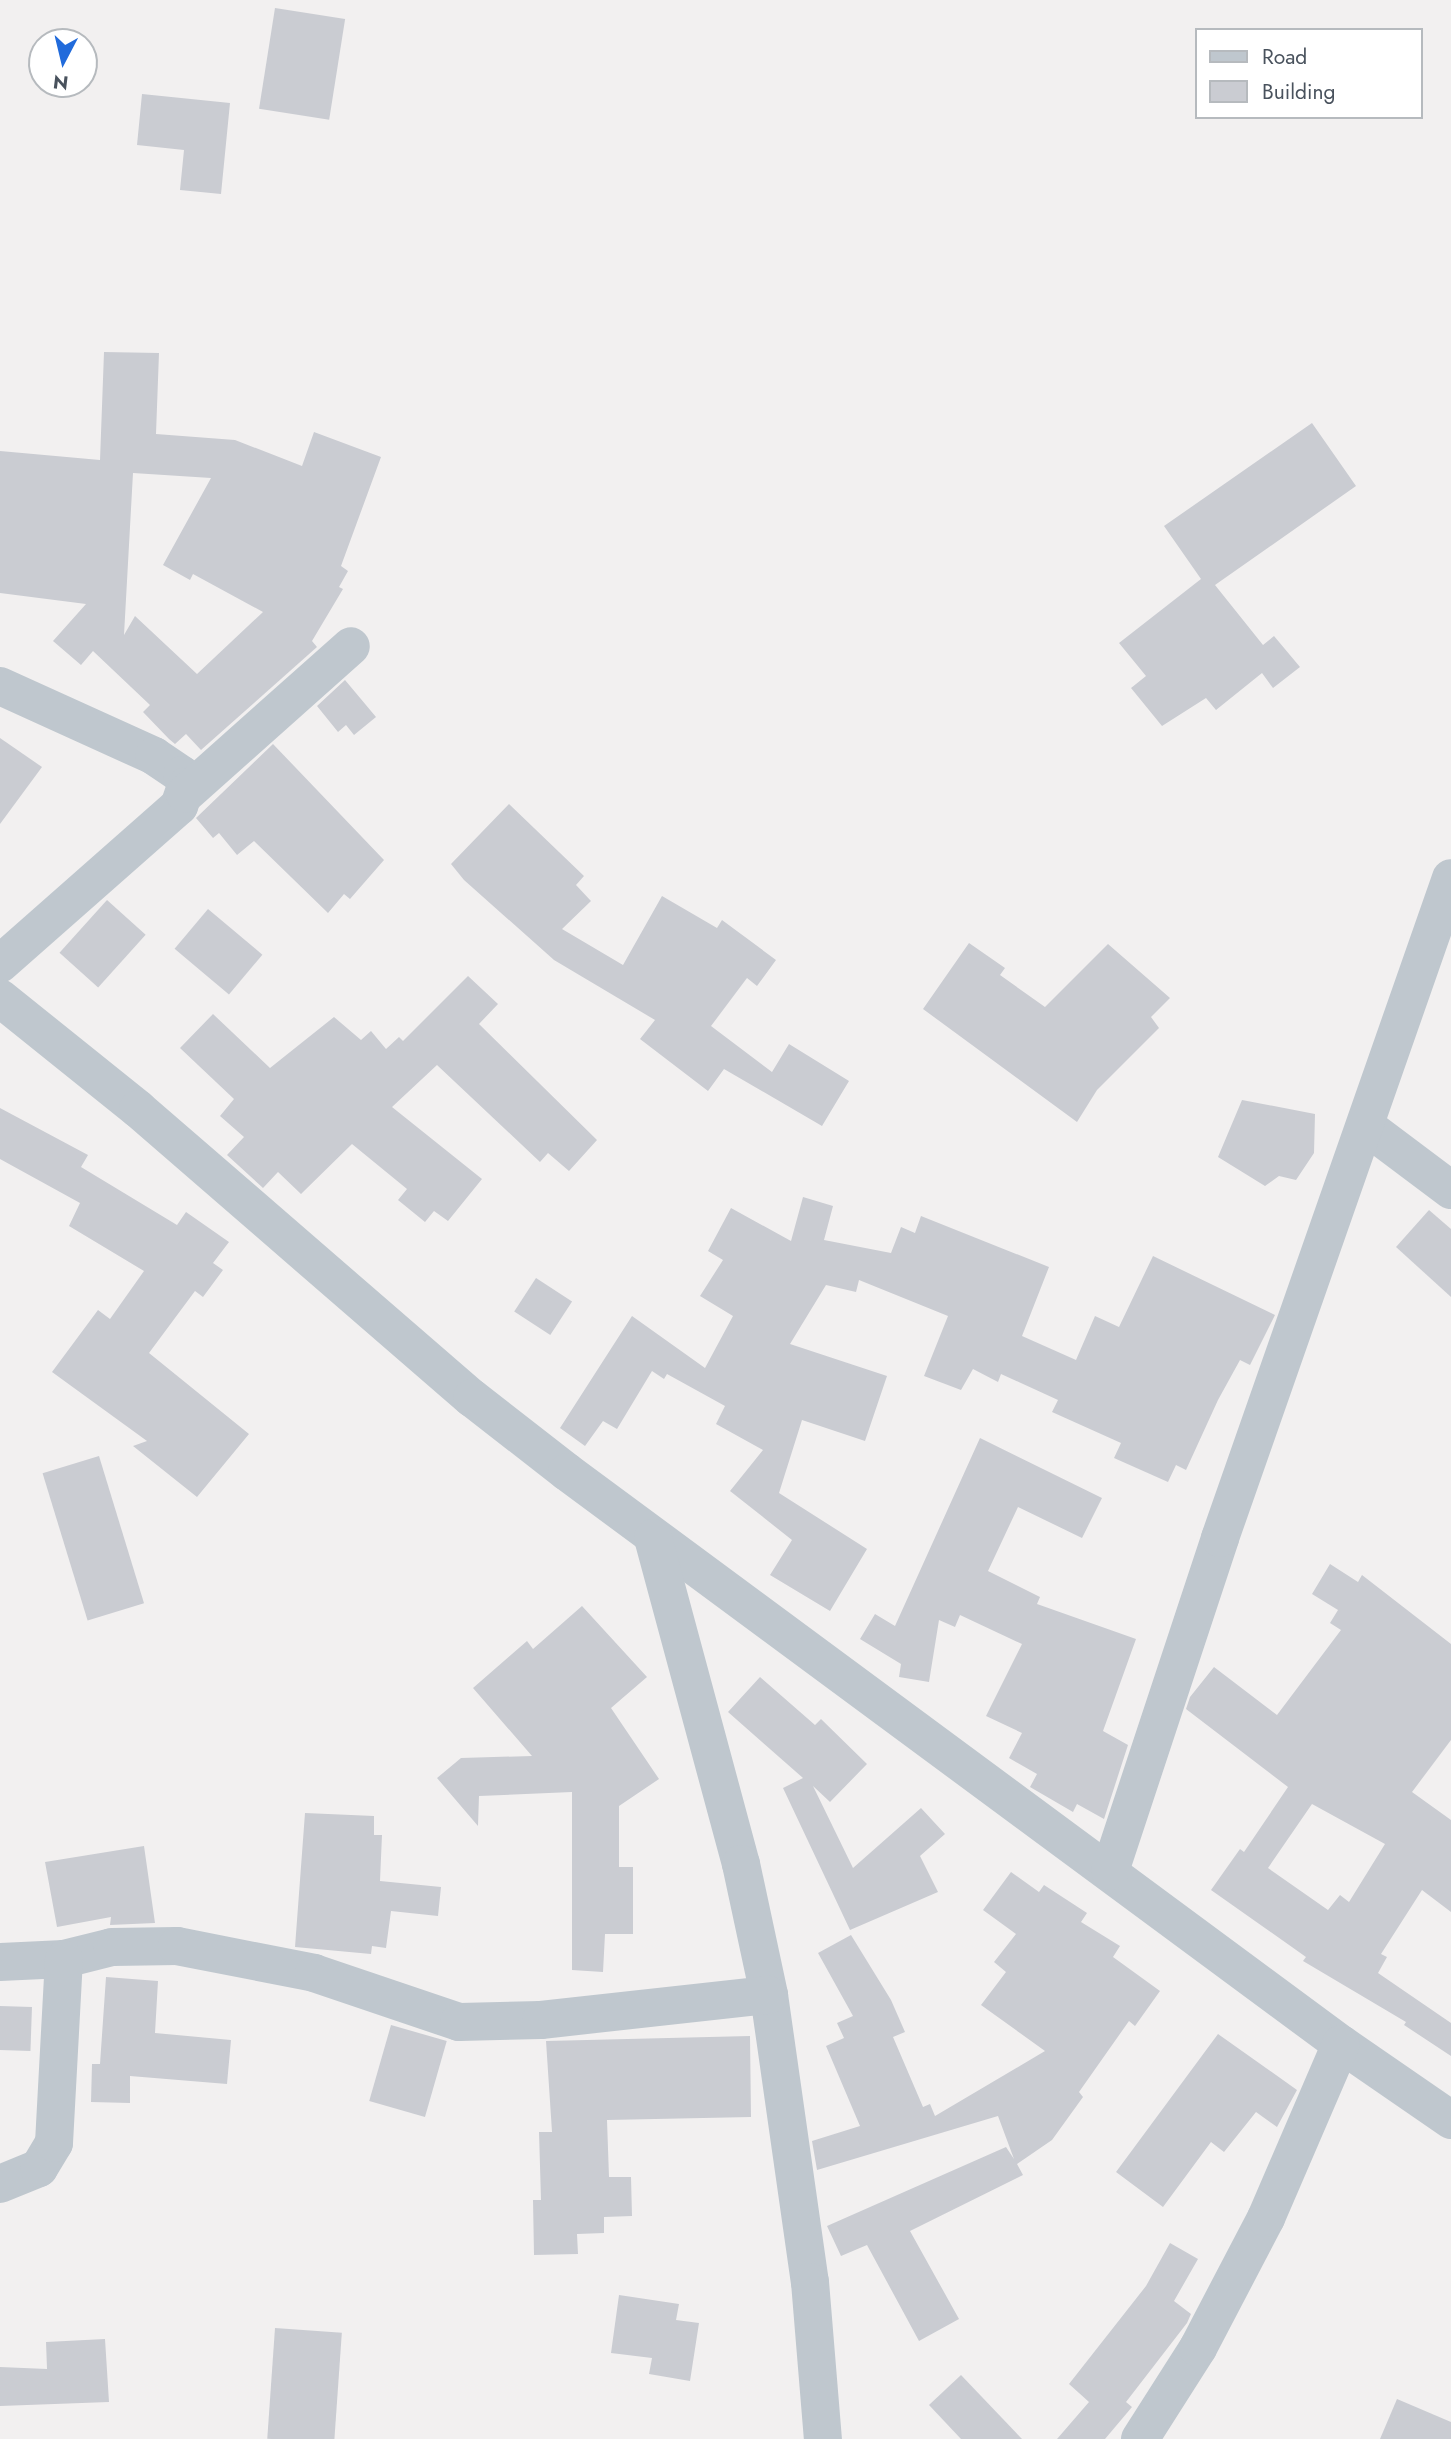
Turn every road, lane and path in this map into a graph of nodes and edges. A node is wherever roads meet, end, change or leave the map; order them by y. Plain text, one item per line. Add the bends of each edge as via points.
1 (351, 646) dead end
2 (0, 686) edge
3 (185, 794) junction
4 (1451, 878) edge
5 (0, 964) edge
6 (0, 998) edge
7 (1367, 1127) junction
8 (1451, 1189) edge
9 (653, 1538) junction
10 (1110, 1871) junction
11 (64, 1959) junction
12 (0, 1962) edge
13 (769, 1994) junction
14 (1341, 2044) junction
15 (1451, 2120) edge
16 (0, 2184) edge
17 (823, 2439) edge
18 (1140, 2439) edge

1 - 3 street
2 - 3 street via 154,756 182,775
3 - 5 street via 179,806
4 - 7 street
6 - 9 street via 138,1109 472,1398
7 - 8 street
7 - 10 street via 1220,1538
9 - 10 street
9 - 13 street via 741,1864
10 - 14 street
11 - 12 street
11 - 13 street via 113,1947 177,1946 314,1973 459,2022 541,2020
11 - 16 street via 54,2143 39,2168
13 - 17 street via 810,2282
14 - 15 street
14 - 18 street via 1266,2218 1198,2348

